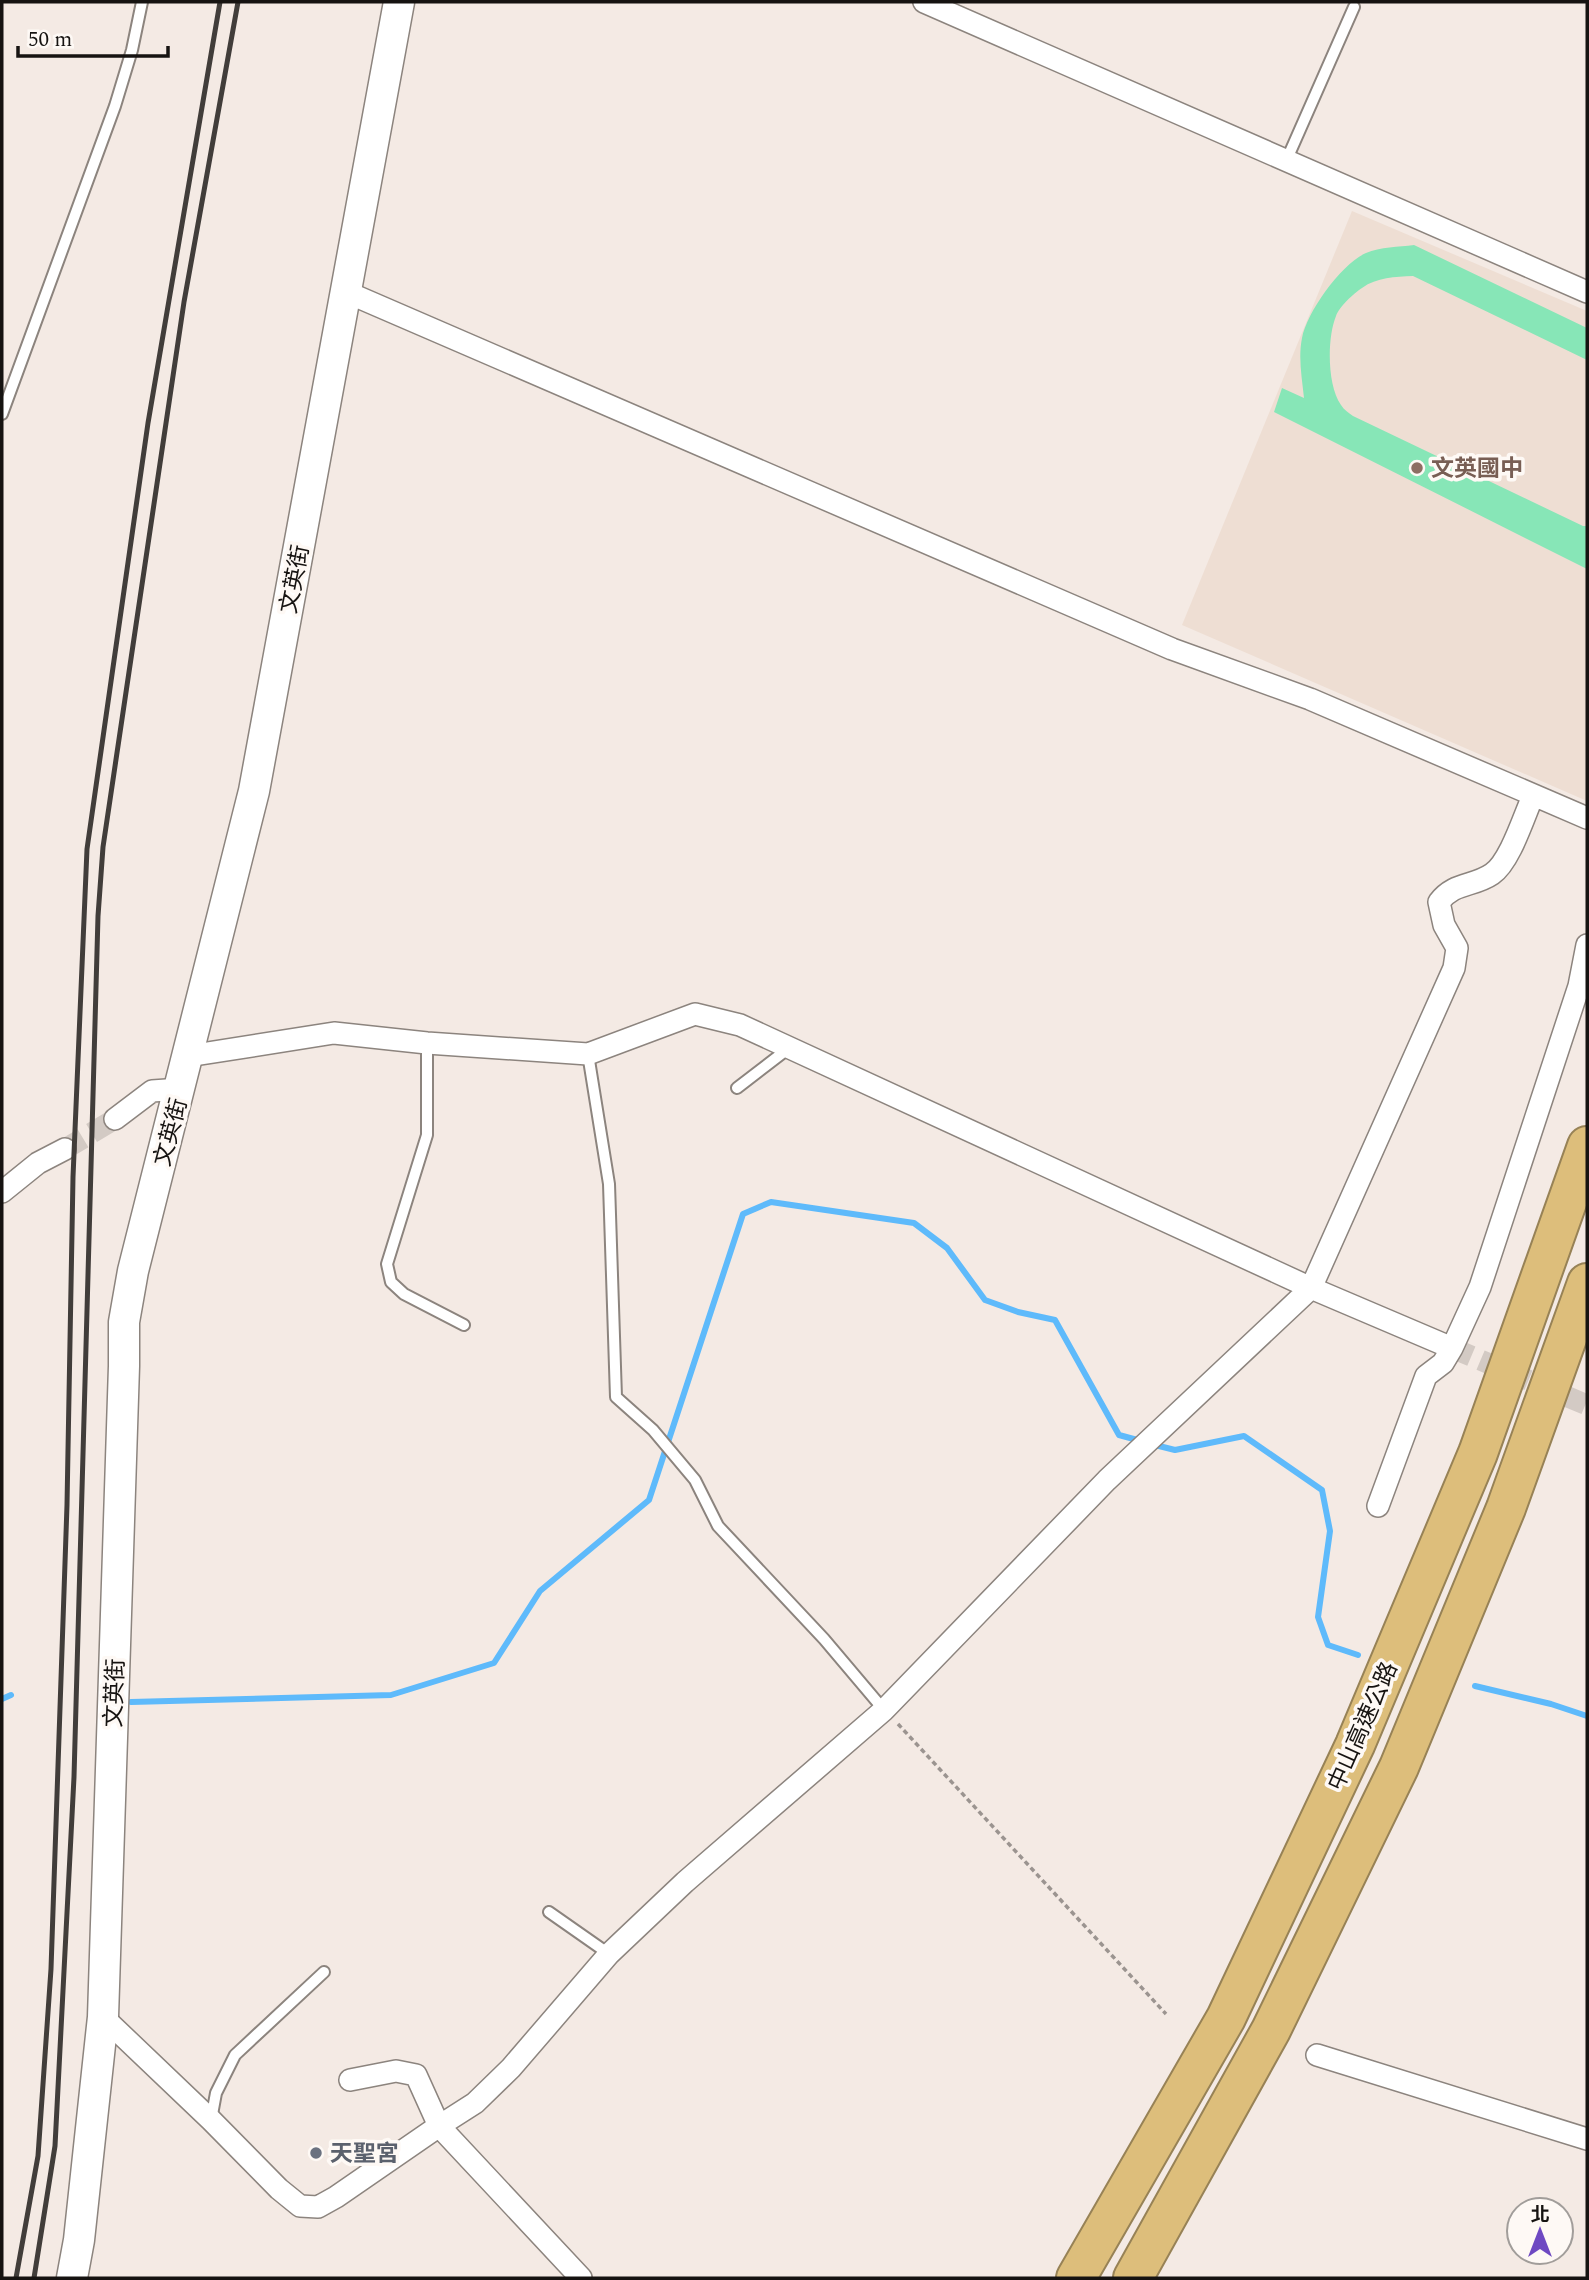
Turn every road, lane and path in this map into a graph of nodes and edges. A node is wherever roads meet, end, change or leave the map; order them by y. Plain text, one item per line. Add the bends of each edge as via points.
1 (142, 2) edge
2 (399, 2) edge
3 (924, 2) edge
4 (1354, 6) dead end
5 (1287, 159) junction
6 (344, 291) junction
7 (1587, 292) edge
8 (2, 414) edge
9 (1533, 796) junction
10 (1587, 818) edge
11 (1587, 945) edge
12 (427, 1043) junction
13 (789, 1048) junction
14 (588, 1054) junction
15 (188, 1056) junction
16 (737, 1088) dead end
17 (181, 1089) junction
18 (115, 1119) tunnel mouth
19 (1587, 1146) edge
20 (65, 1149) tunnel mouth
21 (2, 1192) edge
22 (1587, 1283) edge
23 (1311, 1288) junction
24 (464, 1325) dead end
25 (1452, 1349) junction
26 (1378, 1507) dead end
27 (884, 1710) junction
28 (549, 1912) dead end
29 (608, 1954) junction
30 (324, 1972) dead end
31 (1166, 2014) dead end
32 (103, 2017) junction
33 (1317, 2055) dead end
34 (350, 2080) dead end
35 (211, 2119) junction
36 (439, 2126) junction
37 (1587, 2139) edge
38 (72, 2278) edge
39 (581, 2278) edge
40 (1076, 2278) edge
41 (1133, 2278) edge

1 - 8 lane via 115,106
2 - 6 street, 文英街
3 - 5 street
4 - 5 lane
5 - 7 street
6 - 9 street via 1172,649 1310,699
6 - 15 street, 文英街 via 254,791
9 - 10 street
9 - 23 street via 1504,860 1492,874 1448,891 1439,902 1444,925 1457,948 1454,968
11 - 25 street via 1579,986 1480,1287
12 - 14 street
12 - 15 street via 334,1033
12 - 24 lane via 428,1135 387,1264 391,1282 404,1294
13 - 14 street via 740,1026 695,1014
13 - 16 lane
13 - 23 street
14 - 27 lane via 610,1184 616,1397 695,1480 718,1526
15 - 17 street, 文英街
17 - 18 street via 152,1091
17 - 32 street, 文英街 via 124,1322
19 - 40 highway, 中山高速公路 via 1478,1453 1355,1745 1226,2018
20 - 21 street via 38,1163
22 - 41 highway via 1506,1508 1399,1767 1271,2030
23 - 25 street
23 - 27 street via 1147,1443
25 - 26 street via 1426,1376
27 - 29 street
27 - 31 path
28 - 29 lane
29 - 36 street via 511,2068 475,2103
30 - 35 lane via 234,2055 216,2093
32 - 35 street
32 - 38 street, 文英街
33 - 37 street
34 - 36 street via 396,2071 416,2075
35 - 36 street via 279,2189 300,2206 318,2207
36 - 39 street

